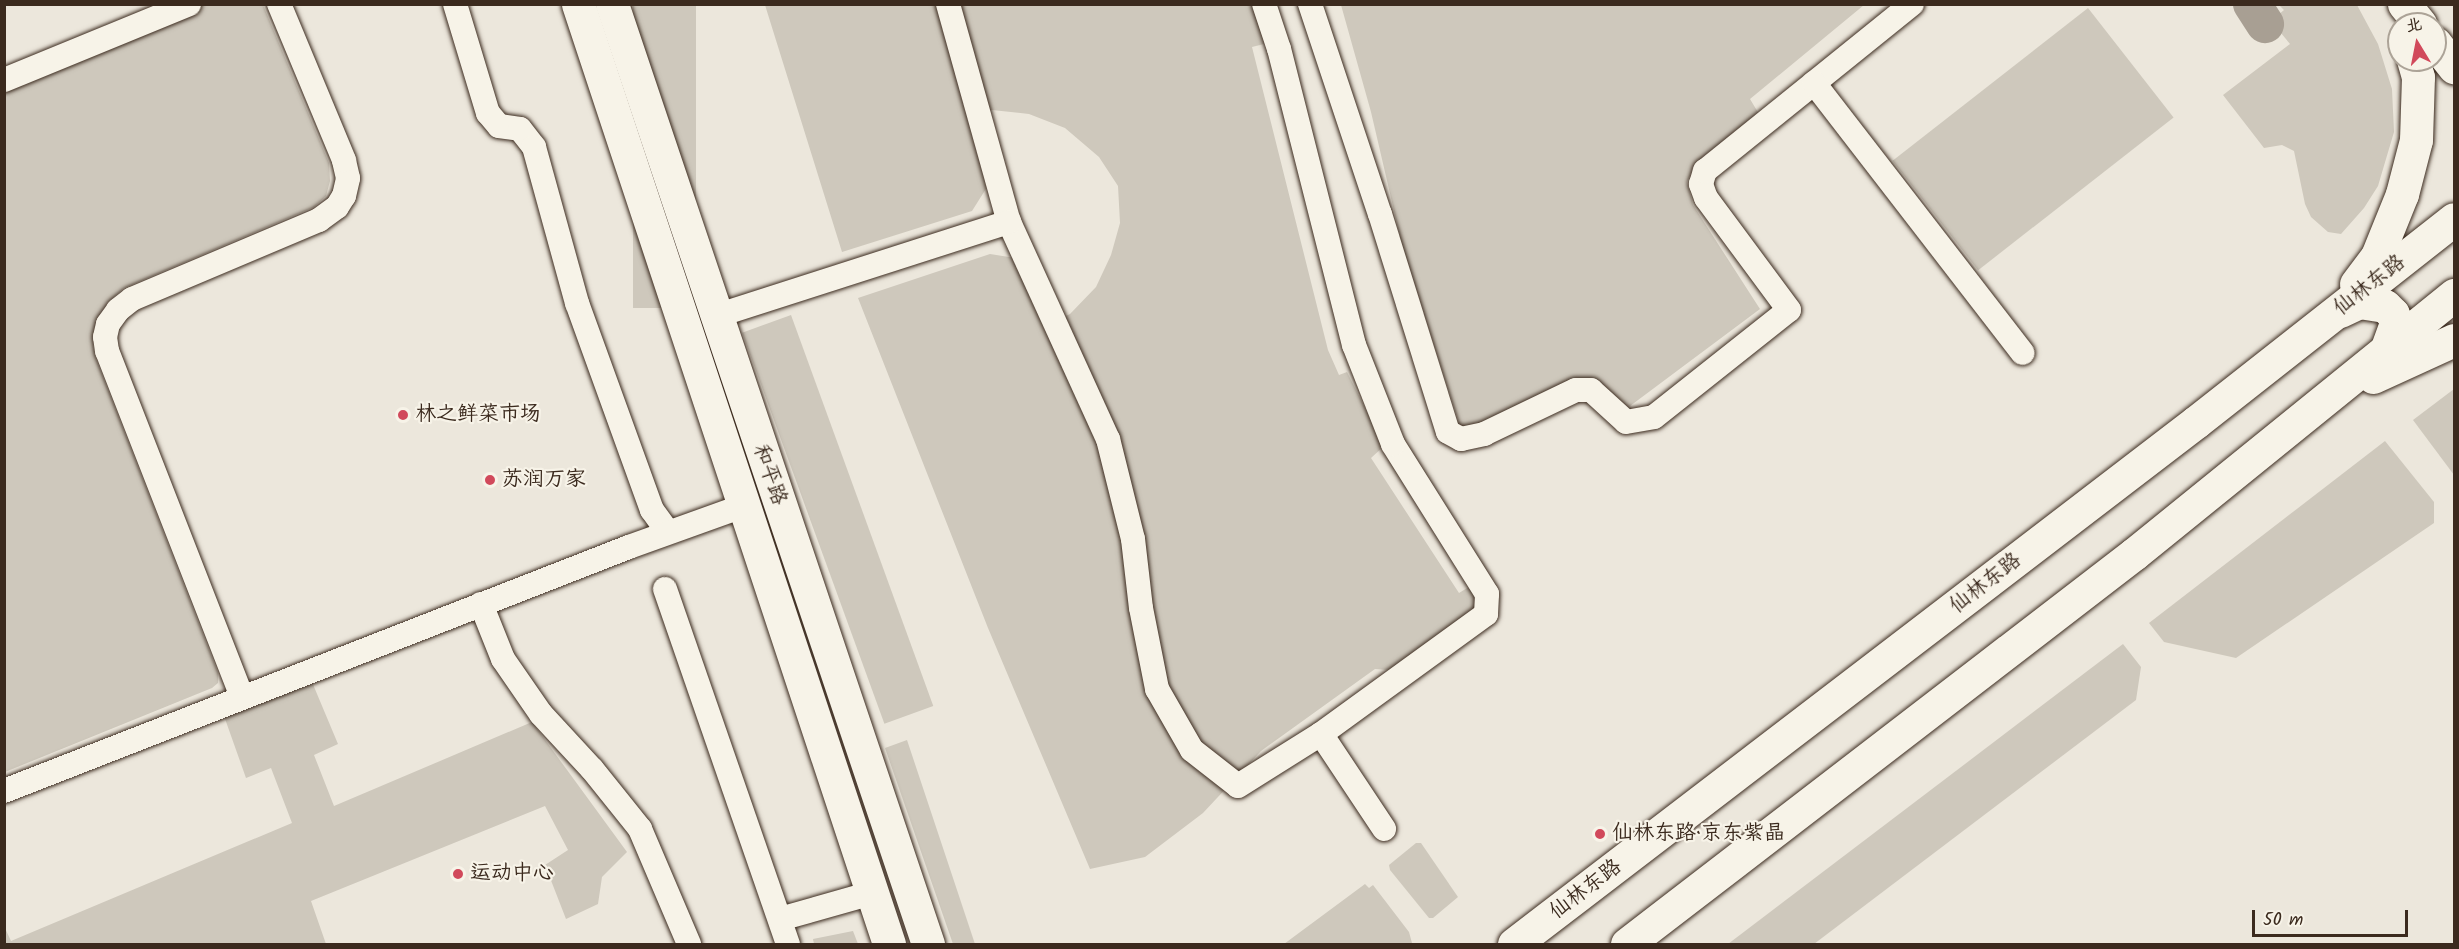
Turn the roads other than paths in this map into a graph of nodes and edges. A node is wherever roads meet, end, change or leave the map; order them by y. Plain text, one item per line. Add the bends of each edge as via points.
1 (189, 4) edge
2 (279, 4) edge
3 (455, 4) edge
4 (578, 4) edge
5 (612, 4) edge
6 (948, 4) edge
7 (1264, 4) edge
8 (1310, 4) edge
9 (1912, 4) edge
10 (2417, 72) edge
11 (4, 80) edge
12 (1814, 83) junction
13 (2454, 219) edge
14 (1009, 222) junction
15 (2454, 295) edge
16 (2335, 312) junction
17 (716, 316) junction
18 (2454, 340) edge
19 (2386, 351) junction
20 (2023, 353) dead end
21 (2333, 395) junction
22 (743, 506) junction
23 (668, 532) junction
24 (665, 589) dead end
25 (480, 604) junction
26 (242, 697) junction
27 (1321, 735) junction
28 (4, 791) edge
29 (1384, 829) dead end
30 (872, 893) junction
31 (780, 919) junction
32 (689, 945) edge
33 (788, 945) edge
34 (889, 945) edge
35 (928, 945) edge
36 (1514, 945) edge
37 (1627, 945) edge

1 - 11 street
2 - 26 street via 344,160 348,178 344,196 337,207 319,220 132,299 117,310 105,337
3 - 23 street via 488,113 499,126 520,129 534,147 577,303 652,510
4 - 22 main road, 和平路
5 - 17 main road, 和平路
6 - 14 street
7 - 27 street via 1279,48 1354,345 1394,444 1487,594 1486,614
8 - 12 street via 1448,432 1461,439 1484,434 1576,390 1591,390 1626,422 1654,417 1789,310 1706,198 1701,184 1705,171
9 - 12 street
10 - 16 main road via 2416,140 2402,194 2377,256
12 - 20 street
13 - 16 main road, 仙林东路
14 - 17 street
14 - 27 street via 1108,439 1133,539 1156,689 1192,750 1238,786
15 - 19 main road
16 - 19 main road via 2359,303 2385,306 2396,323
16 - 36 main road, 仙林东路
17 - 35 main road, 和平路
18 - 21 main road
19 - 21 main road
21 - 37 main road via 2134,554
22 - 23 street
22 - 30 main road, 和平路
23 - 25 street
24 - 31 street
25 - 26 street
25 - 32 street via 503,659 541,714 640,829
26 - 28 street
27 - 29 street
30 - 31 street
30 - 34 main road, 和平路
31 - 33 street

